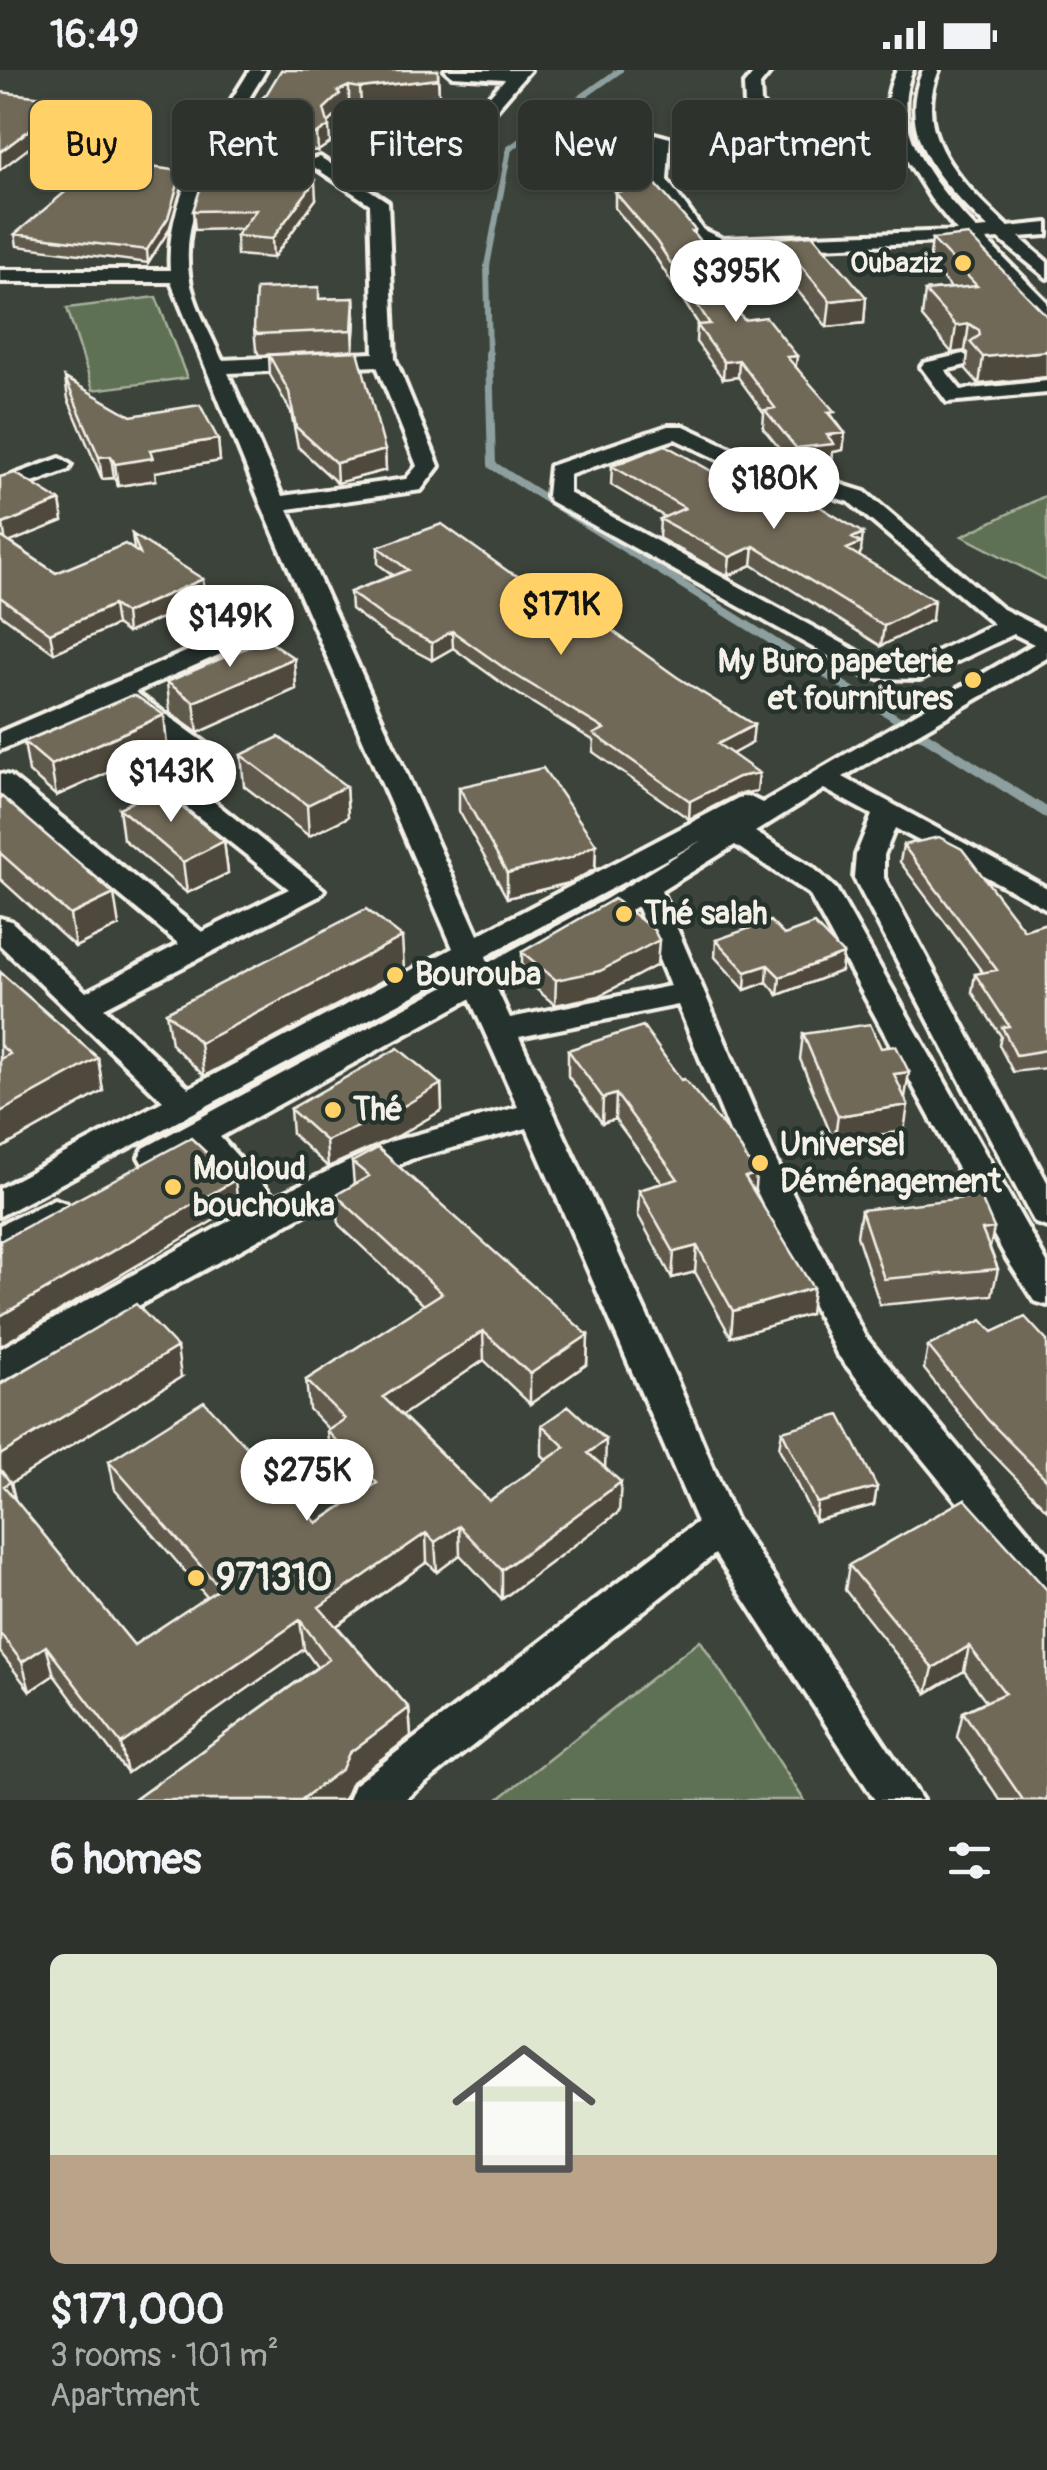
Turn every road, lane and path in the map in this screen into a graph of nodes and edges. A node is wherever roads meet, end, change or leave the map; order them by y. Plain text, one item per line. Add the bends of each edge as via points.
1 (258, 70) edge
2 (764, 70) edge
3 (905, 70) edge
4 (931, 70) edge
5 (439, 71) edge
6 (453, 71) edge
7 (520, 72) edge
8 (495, 100) edge
9 (753, 100) edge
10 (896, 100) edge
11 (660, 138) dead end
12 (906, 146) edge
13 (333, 155) edge
14 (333, 177) edge
15 (357, 190) edge
16 (1047, 230) edge
17 (1002, 232) junction
18 (970, 234) junction
19 (1047, 272) edge
20 (0, 276) edge
21 (178, 276) junction
22 (1047, 313) edge
23 (385, 358) junction
24 (963, 360) dead end
25 (214, 367) junction
26 (1047, 387) edge
27 (60, 465) dead end
28 (0, 488) edge
29 (273, 504) junction
30 (1014, 624) junction
31 (232, 640) dead end
32 (1047, 644) edge
33 (116, 691) junction
34 (0, 742) edge
35 (215, 764) dead end
36 (831, 772) junction
37 (0, 782) edge
38 (172, 782) dead end
39 (887, 812) junction
40 (736, 833) junction
41 (645, 889) junction
42 (1047, 900) edge
43 (0, 928) edge
44 (200, 946) junction
45 (470, 952) junction
46 (479, 984) junction
47 (688, 992) junction
48 (83, 1006) junction
49 (501, 1030) junction
50 (538, 1113) junction
51 (192, 1119) junction
52 (132, 1170) edge
53 (83, 1196) edge
54 (0, 1203) edge
55 (270, 1214) junction
56 (1047, 1214) edge
57 (0, 1241) edge
58 (1047, 1292) edge
59 (0, 1368) edge
60 (718, 1528) junction
61 (1047, 1584) edge
62 (370, 1800) edge
63 (900, 1800) edge

1 - 21 street via 180,242
2 - 9 street via 752,84
3 - 10 street
4 - 17 street via 921,84 922,124 942,169
5 - 6 street
6 - 7 street
7 - 8 street
11 - 18 street via 658,180 696,234 720,246
12 - 18 street
13 - 14 street via 305,161
15 - 23 street via 379,202
16 - 17 street
17 - 18 street
17 - 19 street
18 - 22 street
20 - 21 street
21 - 25 street
23 - 25 street
23 - 29 street via 428,466 422,477 412,485
24 - 26 street via 930,366 955,397
25 - 29 street
27 - 28 street
29 - 45 street
30 - 30 street via 992,613 858,497 738,460 676,431 558,470 558,496 878,673 911,674
30 - 32 street
31 - 33 street
32 - 36 street
33 - 34 street
33 - 35 street
36 - 39 street
36 - 40 street
36 - 45 street via 790,781
37 - 44 street
38 - 44 street via 309,890
39 - 42 street
39 - 56 street via 870,854 869,878
40 - 41 street
40 - 58 street via 821,889
41 - 46 street
41 - 47 street
43 - 48 street
44 - 48 street
45 - 46 street
45 - 51 street
46 - 49 street
46 - 51 street
47 - 49 street
47 - 61 street via 760,1163 850,1344
48 - 51 street
49 - 50 street
50 - 55 street via 401,1150
50 - 60 street
51 - 52 street
51 - 54 street
51 - 55 street
53 - 57 street
55 - 59 street
60 - 62 street
60 - 63 street

